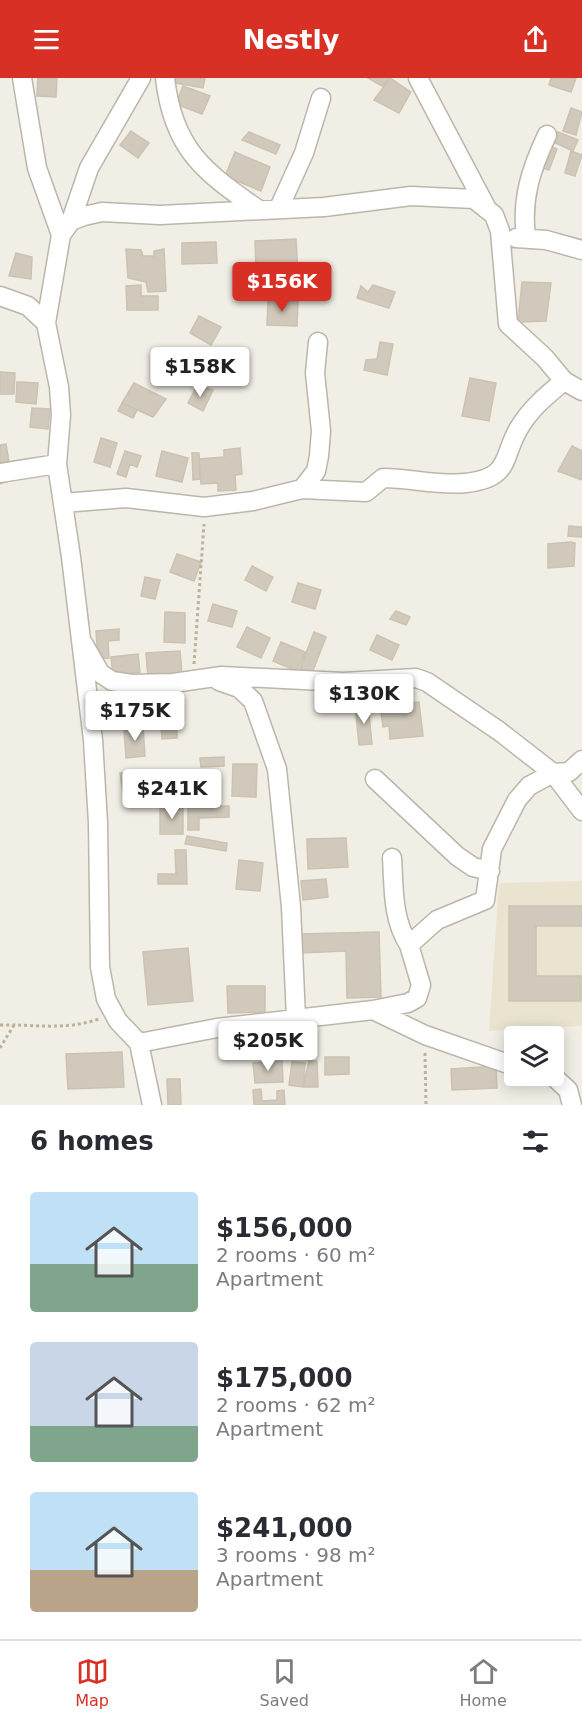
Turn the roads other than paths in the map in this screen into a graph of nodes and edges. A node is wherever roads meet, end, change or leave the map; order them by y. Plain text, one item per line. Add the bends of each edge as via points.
1 (22, 78) edge
2 (141, 78) edge
3 (165, 78) edge
4 (417, 78) edge
5 (321, 98) dead end
6 (546, 135) dead end
7 (486, 207) junction
8 (279, 208) junction
9 (259, 210) junction
10 (66, 228) junction
11 (526, 237) junction
12 (502, 239) junction
13 (582, 250) edge
14 (0, 296) edge
15 (46, 323) junction
16 (318, 342) dead end
17 (564, 381) junction
18 (582, 391) edge
19 (57, 464) junction
20 (0, 473) edge
21 (302, 489) junction
22 (63, 502) junction
23 (80, 636) junction
24 (205, 679) junction
25 (582, 760) edge
26 (553, 773) junction
27 (375, 779) dead end
28 (582, 811) edge
29 (392, 858) dead end
30 (490, 871) junction
31 (409, 945) junction
32 (373, 1010) junction
33 (296, 1018) junction
34 (139, 1043) junction
35 (504, 1063) edge
36 (564, 1086) edge
37 (152, 1105) edge
38 (572, 1105) edge

1 - 10 street via 37,168
2 - 10 street via 89,168
3 - 9 street via 171,115 192,154 208,174
4 - 7 street
5 - 8 street via 304,153
6 - 11 street via 525,194
7 - 8 street via 467,197 411,196
7 - 12 street via 494,214
8 - 9 street
9 - 10 street via 160,215 102,212
10 - 15 street
11 - 12 street
11 - 13 street
12 - 17 street via 508,324
14 - 15 street via 28,306
15 - 19 street via 59,387
16 - 21 street via 315,373 321,431 319,456 316,471
17 - 18 street
17 - 21 street via 534,407 518,430 507,463 490,476 469,483 446,484 383,478 366,492 357,493
19 - 20 street
19 - 22 street
21 - 22 street via 204,507 126,498
22 - 23 street
23 - 24 street via 100,673 112,681 153,684
23 - 34 street via 99,823 100,967 106,999
24 - 26 street via 222,676 342,682 416,678 499,731
24 - 33 street via 230,684 248,694 273,751 291,907
25 - 26 street via 569,772
26 - 28 street
26 - 30 street via 529,786 517,800 492,849
27 - 30 street via 458,856 473,867
29 - 31 street via 395,906
30 - 31 street via 485,900 437,920
31 - 32 street via 421,985 417,998
32 - 33 street
32 - 35 street via 425,1035
33 - 34 street
34 - 37 street
36 - 38 street

